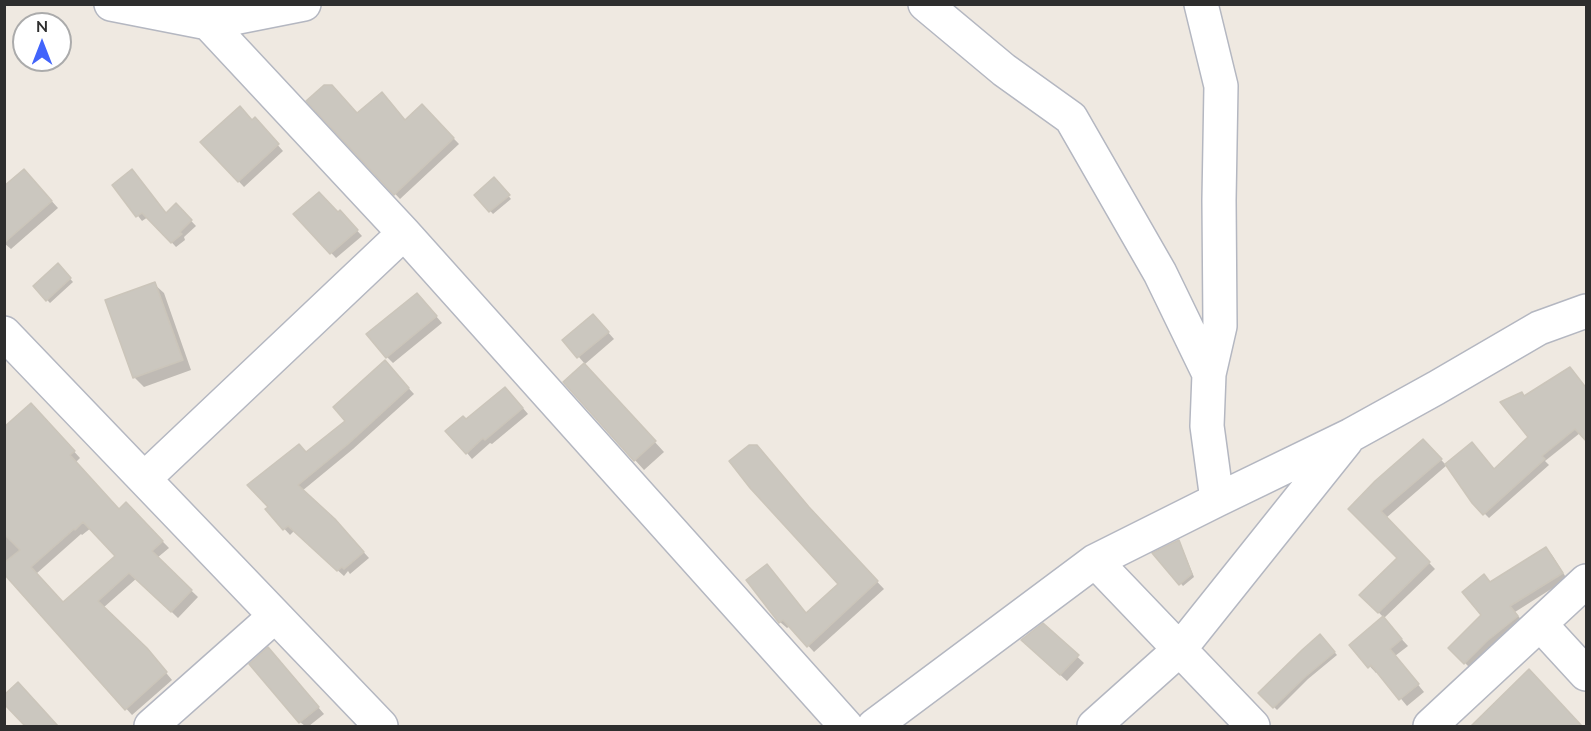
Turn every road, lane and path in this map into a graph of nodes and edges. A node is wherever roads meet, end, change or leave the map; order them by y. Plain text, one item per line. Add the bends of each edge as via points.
1 (111, 4) edge
2 (304, 4) edge
3 (925, 4) edge
4 (1201, 4) edge
5 (208, 22) junction
6 (404, 233) junction
7 (1587, 311) edge
8 (4, 333) edge
9 (1209, 374) junction
10 (1351, 435) junction
11 (144, 479) junction
12 (1217, 500) junction
13 (1095, 561) junction
14 (1587, 581) edge
15 (275, 616) junction
16 (1540, 624) junction
17 (1179, 650) junction
18 (1587, 674) edge
19 (151, 726) edge
20 (381, 726) edge
21 (846, 726) edge
22 (874, 726) edge
23 (1094, 726) edge
24 (1253, 726) edge
25 (1430, 726) edge

1 - 5 street
2 - 5 street
3 - 9 street via 1004,70 1071,118 1160,273
4 - 9 street via 1221,86 1220,326
5 - 6 street
6 - 11 street
6 - 21 street
7 - 10 street via 1539,328
8 - 11 street
9 - 12 street via 1207,426
10 - 12 street
10 - 17 street
11 - 15 street
12 - 13 street
13 - 17 street
13 - 22 street
14 - 16 street
15 - 19 street
15 - 20 street
16 - 18 street
16 - 25 street
17 - 23 street
17 - 24 street

